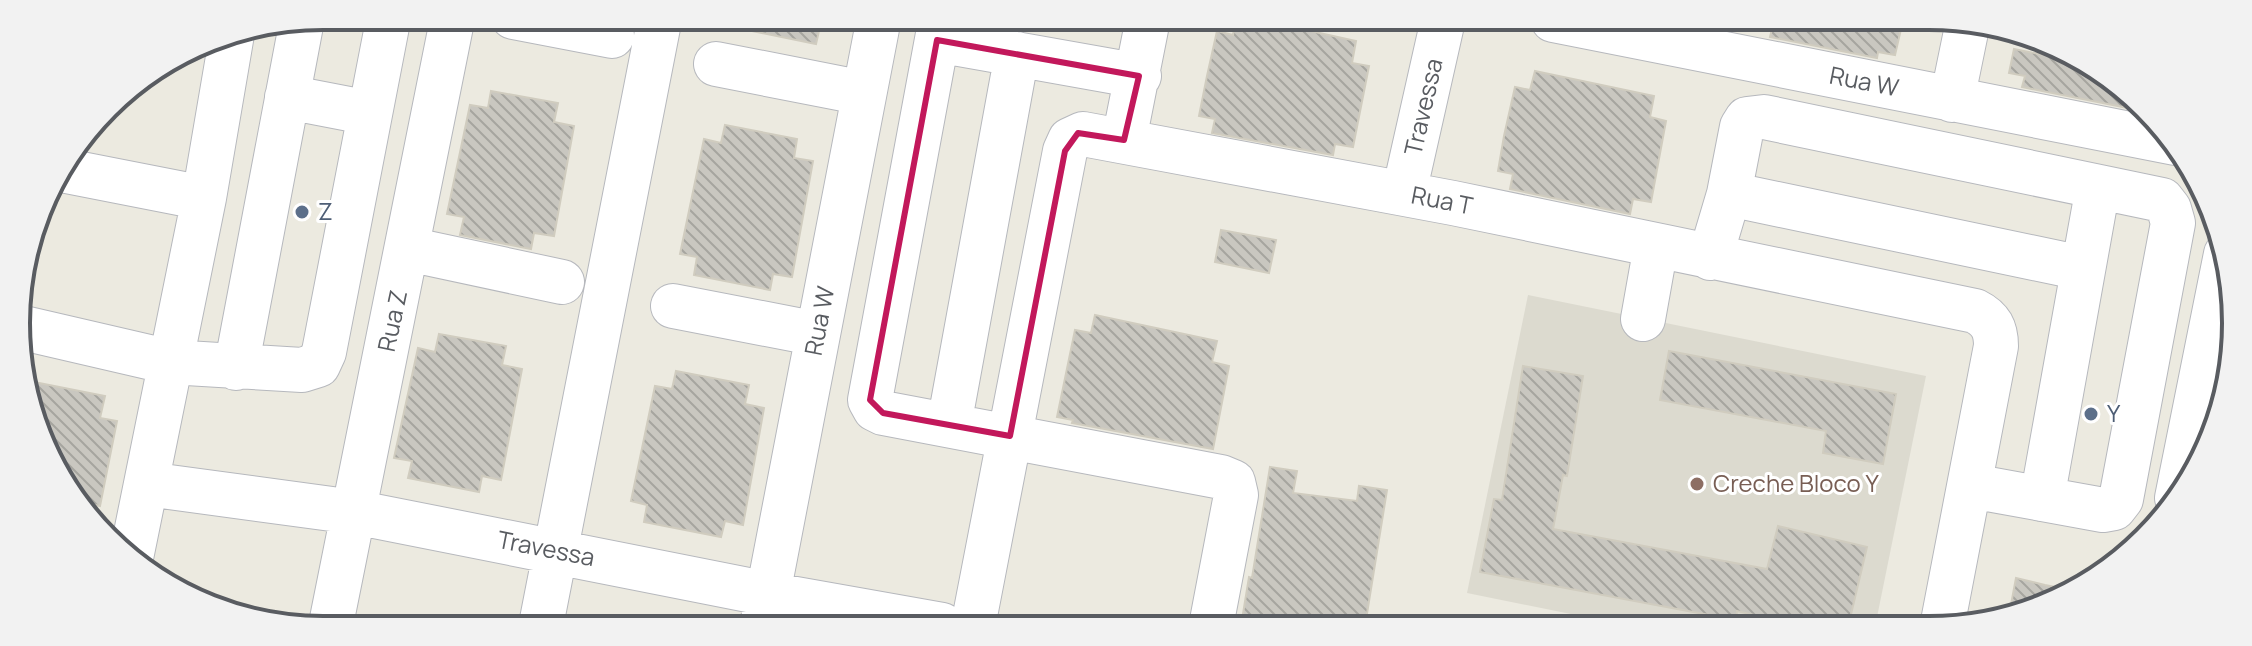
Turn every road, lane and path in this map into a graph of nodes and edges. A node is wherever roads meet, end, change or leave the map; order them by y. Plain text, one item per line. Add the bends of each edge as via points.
1 (386, 30) edge
2 (450, 30) edge
3 (581, 30) edge
4 (657, 30) edge
5 (877, 30) edge
6 (939, 30) edge
7 (942, 30) edge
8 (1146, 30) edge
9 (1441, 30) edge
10 (1654, 30) edge
11 (300, 31) edge
12 (1966, 33) edge
13 (1705, 35) edge
14 (612, 36) dead end
15 (230, 46) edge
16 (1017, 54) junction
17 (716, 64) dead end
18 (1139, 76) junction
19 (864, 93) junction
20 (287, 97) junction
21 (1952, 100) junction
22 (370, 113) junction
23 (2157, 139) edge
24 (1124, 140) junction
25 (71, 172) edge
26 (2098, 187) junction
27 (1404, 193) junction
28 (1729, 194) junction
29 (204, 198) junction
30 (1656, 246) junction
31 (408, 249) junction
32 (1710, 258) junction
33 (2082, 268) junction
34 (562, 282) dead end
35 (2221, 300) edge
36 (673, 306) dead end
37 (1643, 319) dead end
38 (30, 330) edge
39 (818, 334) junction
40 (170, 362) junction
41 (236, 368) junction
42 (2209, 400) edge
43 (949, 425) junction
44 (1010, 436) junction
45 (2191, 455) edge
46 (147, 484) junction
47 (1971, 486) junction
48 (2042, 499) junction
49 (354, 512) junction
50 (134, 546) edge
51 (555, 551) junction
52 (765, 610) edge
53 (1944, 615) edge
54 (333, 616) edge
55 (543, 616) edge
56 (836, 616) edge
57 (975, 616) edge
58 (1213, 616) edge

1 - 22 street
2 - 31 street, Rua Z
3 - 14 street
4 - 51 street
5 - 19 street, Rua W
6 - 43 street via 870,400 883,413
7 - 16 street
8 - 18 street
9 - 27 street, Travessa
10 - 13 street, Rua W
11 - 20 street
12 - 21 street
13 - 21 street, Rua W
15 - 29 street
16 - 18 street
16 - 43 street
17 - 19 street
18 - 24 street
19 - 39 street, Rua W
20 - 22 street
20 - 41 street
21 - 23 street, Rua W
22 - 41 street via 318,365 302,370
24 - 27 street, Rua T
24 - 44 street, Rua T via 1083,134 1070,140 1065,151
25 - 29 street
26 - 28 street via 1764,117 1747,119 1742,127
26 - 33 street
26 - 48 street via 2162,200 2173,223 2121,499 2114,508 2103,510
27 - 30 street, Rua T
28 - 32 street
28 - 33 street
29 - 40 street
30 - 32 street, Rua T
30 - 37 street
31 - 34 street
31 - 49 street, Rua Z
32 - 47 street, Rua T via 1985,316 1996,346
33 - 48 street
35 - 42 street
36 - 39 street
38 - 40 street
39 - 52 street, Rua W
40 - 41 street
40 - 46 street
42 - 45 street
43 - 44 street
44 - 57 street, Rua T
44 - 58 street via 1233,482 1236,495
46 - 49 street, Travessa
46 - 50 street
47 - 48 street
47 - 53 street, Rua T
49 - 51 street, Travessa
49 - 54 street, Rua Z
51 - 52 street, Travessa
51 - 55 street
52 - 56 street, Travessa

